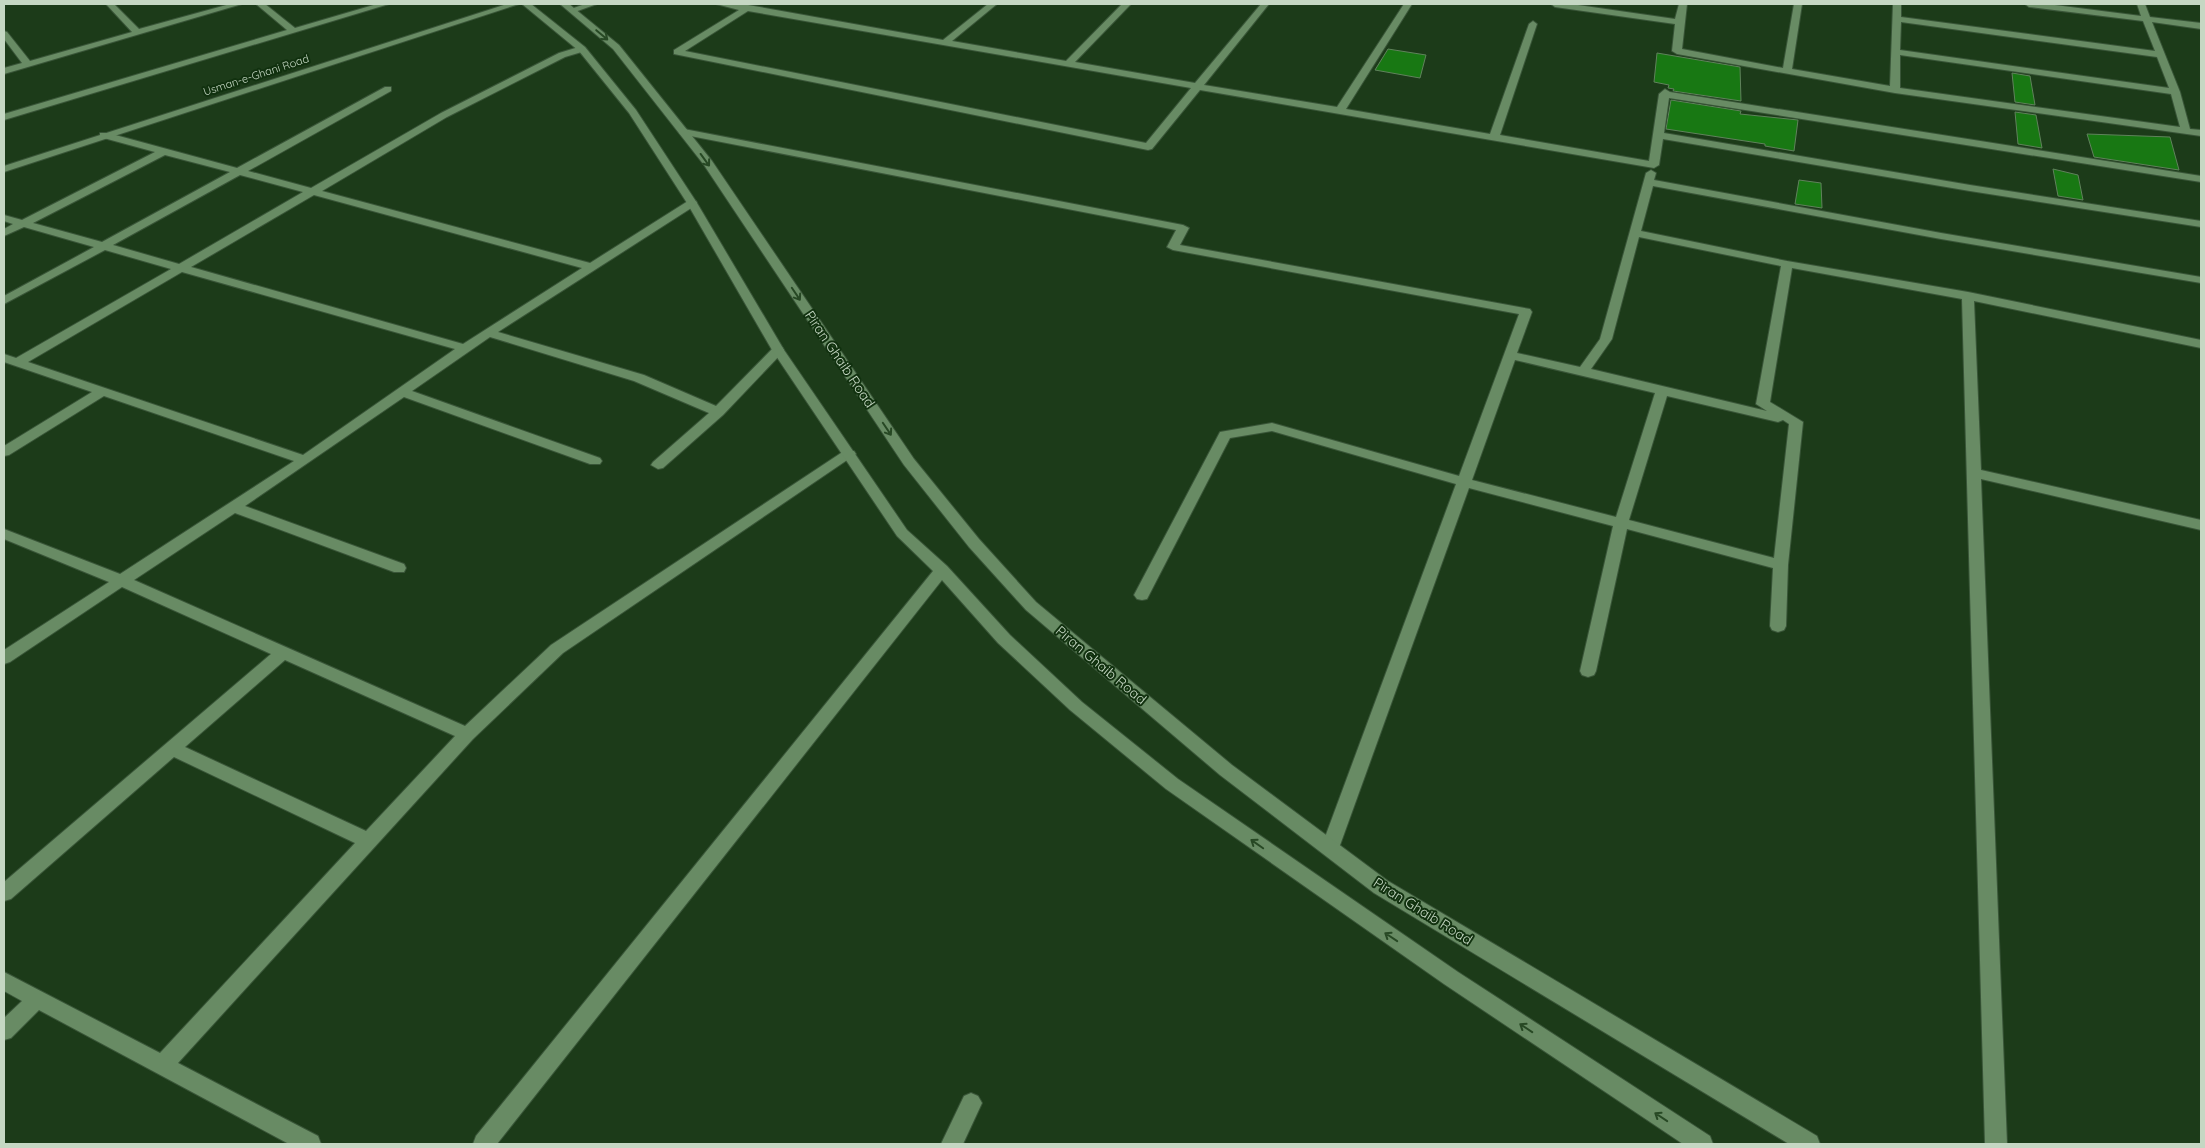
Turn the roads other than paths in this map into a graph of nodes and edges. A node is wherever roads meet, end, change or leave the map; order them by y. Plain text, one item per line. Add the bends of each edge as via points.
1 (110, 4) edge
2 (238, 4) edge
3 (260, 4) edge
4 (385, 4) edge
5 (515, 4) edge
6 (526, 4) edge
7 (593, 4) edge
8 (720, 4) edge
9 (773, 4) edge
10 (993, 4) edge
11 (1127, 4) edge
12 (1265, 4) edge
13 (1408, 4) edge
14 (1561, 4) edge
15 (1683, 4) edge
16 (1798, 4) edge
17 (1897, 4) edge
18 (2029, 4) edge
19 (2142, 4) edge
20 (568, 7) edge
21 (748, 8) junction
22 (797, 17) junction
23 (1896, 19) junction
24 (2148, 19) junction
25 (1679, 22) junction
26 (1533, 24) dead end
27 (2201, 26) edge
28 (293, 30) junction
29 (138, 33) junction
30 (4, 34) edge
31 (945, 43) junction
32 (582, 49) junction
33 (1895, 52) junction
34 (2161, 54) junction
35 (1069, 63) junction
36 (28, 64) junction
37 (4, 71) edge
38 (1788, 71) junction
39 (1198, 86) junction
40 (388, 89) dead end
41 (1895, 90) junction
42 (2175, 92) junction
43 (1340, 110) junction
44 (4, 117) edge
45 (684, 132) junction
46 (2186, 132) junction
47 (2201, 133) edge
48 (104, 135) junction
49 (1658, 135) junction
50 (1494, 138) junction
51 (164, 152) junction
52 (1654, 165) junction
53 (4, 169) edge
54 (238, 172) junction
55 (2201, 179) edge
56 (1649, 182) junction
57 (310, 191) junction
58 (692, 202) junction
59 (4, 218) edge
60 (22, 223) junction
61 (2201, 224) edge
62 (4, 233) edge
63 (1635, 233) junction
64 (103, 246) junction
65 (1787, 264) junction
66 (592, 267) junction
67 (180, 268) junction
68 (2201, 280) edge
69 (1968, 296) junction
70 (4, 301) edge
71 (488, 333) junction
72 (2201, 344) edge
73 (465, 348) junction
74 (778, 350) junction
75 (1510, 356) junction
76 (4, 358) edge
77 (18, 363) junction
78 (1583, 371) junction
79 (1662, 391) junction
80 (102, 392) junction
81 (402, 392) junction
82 (718, 412) junction
83 (1796, 422) junction
84 (4, 452) edge
85 (849, 454) junction
86 (305, 460) junction
87 (595, 461) dead end
88 (658, 465) dead end
89 (1974, 474) junction
90 (1464, 482) junction
91 (234, 507) junction
92 (1621, 523) junction
93 (2201, 525) edge
94 (4, 534) edge
95 (1781, 565) junction
96 (399, 568) dead end
97 (942, 570) junction
98 (122, 581) junction
99 (1142, 595) dead end
100 (1778, 626) dead end
101 (284, 653) junction
102 (4, 658) edge
103 (1588, 671) dead end
104 (467, 734) junction
105 (172, 748) junction
106 (369, 841) junction
107 (1330, 848) junction
108 (4, 893) edge
109 (4, 981) edge
110 (37, 999) junction
111 (4, 1031) edge
112 (162, 1066) junction
113 (971, 1103) dead end
114 (310, 1144) edge
115 (484, 1144) edge
116 (952, 1144) edge
117 (1702, 1144) edge
118 (1809, 1144) edge
119 (1996, 1144) edge

1 - 29 street
2 - 29 street
3 - 28 street
4 - 28 street
5 - 48 street, Usman-e-Ghani Road
6 - 32 street
7 - 20 street
8 - 21 street
9 - 22 street
10 - 31 street
11 - 35 street
12 - 39 street
13 - 43 street
14 - 25 street
15 - 25 street
16 - 38 street
17 - 23 street
18 - 24 street
19 - 24 street
20 -> 45 street, Piran Ghaib Road via 616,47
21 - 22 street
21 - 39 street via 677,52 1148,147
22 - 31 street
23 - 33 street
23 - 34 street
24 - 27 street
24 - 34 street
25 - 38 street via 1677,51
26 - 50 street
28 - 44 street
29 - 36 street
30 - 36 street
31 - 35 street
32 - 57 street via 444,115
32 - 58 street via 633,112
33 - 41 street
33 - 42 street
34 - 42 street
35 - 39 street
36 - 37 street
38 - 41 street
39 - 43 street
40 - 54 street
41 - 46 street
42 - 46 street
43 - 50 street
45 - 75 street via 1183,228 1173,247 1526,312
45 -> 107 street, Piran Ghaib Road via 909,462 1030,606 1226,770
46 - 47 street
48 - 51 street
48 - 53 street, Usman-e-Ghani Road
49 - 52 street
49 - 55 street via 1665,93
49 - 61 street
50 - 52 street
51 - 54 street
51 - 60 street
52 - 56 street
54 - 57 street
54 - 64 street
56 - 63 street
56 - 68 street
57 - 66 street
57 - 67 street
58 - 66 street
58 - 74 street
59 - 60 street
60 - 62 street
60 - 64 street
63 - 65 street
63 - 78 street via 1606,339
64 - 67 street
64 - 70 street
65 - 69 street
65 - 83 street via 1763,404
66 - 71 street
67 - 73 street
67 - 77 street
69 - 72 street
69 - 89 street
71 - 73 street
71 - 82 street via 639,378
73 - 81 street
74 - 82 street
74 - 85 street
75 - 78 street
75 - 90 street
76 - 77 street
77 - 80 street
78 - 79 street
79 - 83 street
79 - 92 street
80 - 84 street
80 - 86 street
81 - 86 street
81 - 87 street
82 - 88 street
83 - 95 street
85 - 97 street via 902,533
85 - 104 street via 557,649
86 - 91 street
89 - 93 street
89 - 119 street
90 - 92 street
90 - 99 street via 1272,427 1225,436
90 - 107 street
91 - 96 street
91 - 98 street
92 - 95 street
92 - 103 street
94 - 98 street
95 - 100 street
97 - 115 street
117 -> 97 street via 1451,978 1172,784 1076,706 1033,666
98 - 101 street
98 - 102 street
101 - 104 street
101 - 105 street
104 - 106 street
105 - 106 street
105 - 108 street
106 - 112 street
107 - 118 street, Piran Ghaib Road via 1381,887
109 - 110 street
110 - 111 street
110 - 112 street
112 - 114 street
113 - 116 street

